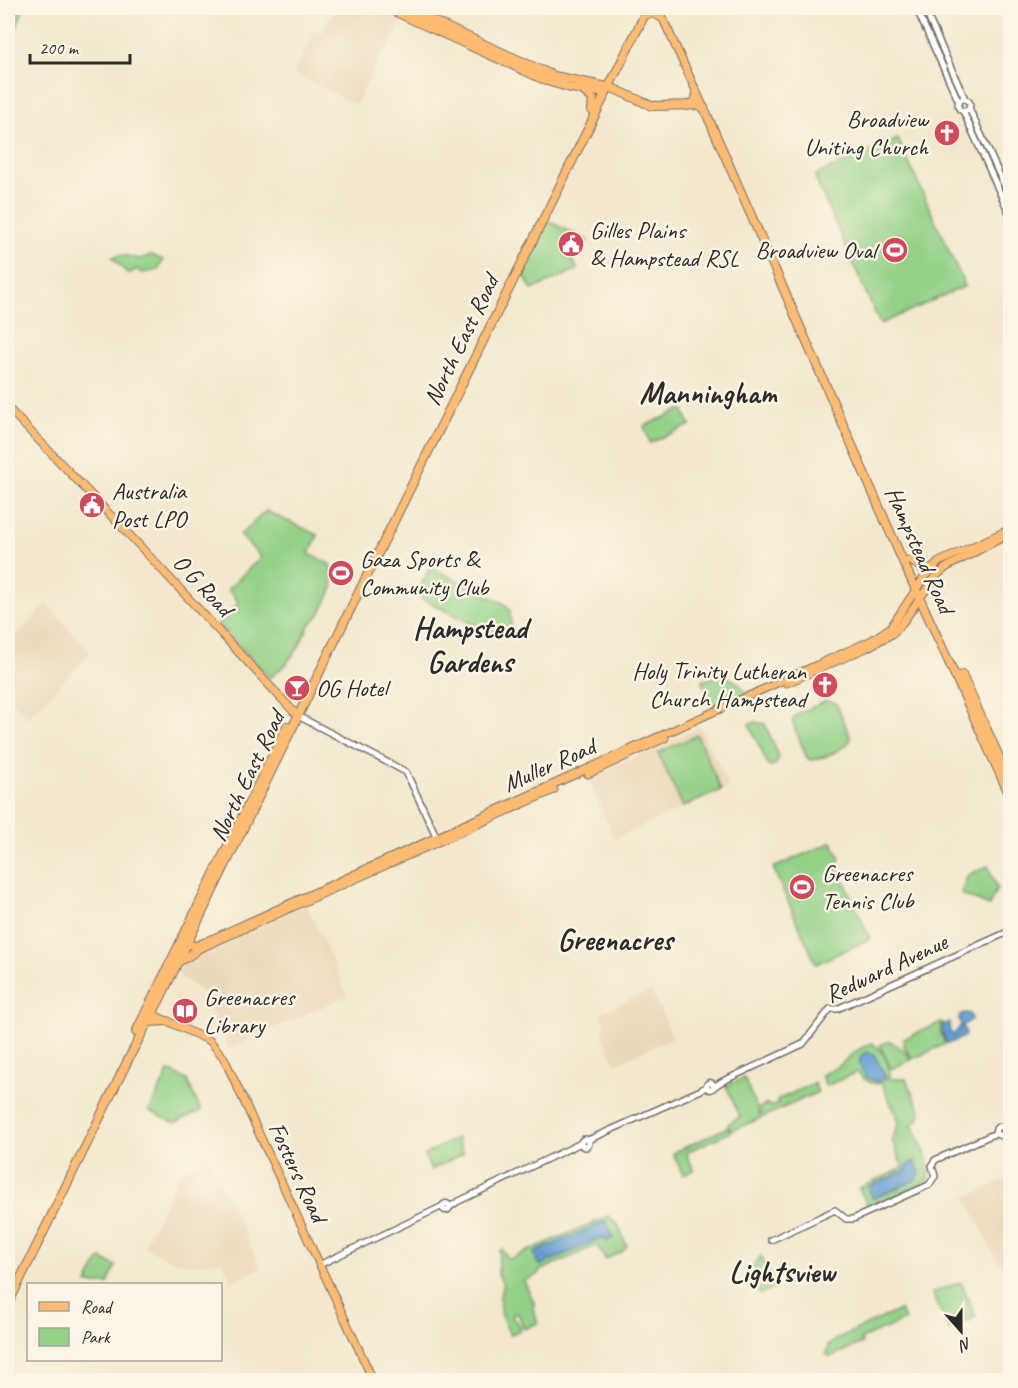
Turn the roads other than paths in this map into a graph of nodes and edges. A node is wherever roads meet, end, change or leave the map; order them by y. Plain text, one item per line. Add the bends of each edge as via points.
1 (387, 8) edge
2 (404, 8) edge
3 (655, 8) edge
4 (661, 8) edge
5 (915, 8) edge
6 (924, 8) edge
7 (645, 10) edge
8 (662, 18) junction
9 (581, 90) junction
10 (604, 90) junction
11 (697, 94) junction
12 (965, 99) junction
13 (959, 102) junction
14 (686, 106) junction
15 (704, 108) junction
16 (592, 110) junction
17 (966, 110) junction
18 (710, 122) junction
19 (550, 198) junction
20 (1011, 198) edge
21 (1011, 215) edge
22 (8, 408) edge
23 (868, 476) junction
24 (1011, 529) edge
25 (1011, 534) edge
26 (909, 560) junction
27 (930, 569) junction
28 (920, 591) junction
29 (910, 612) junction
30 (933, 625) junction
31 (956, 667) junction
32 (296, 715) junction
33 (1007, 781) edge
34 (1011, 796) edge
35 (438, 839) junction
36 (236, 930) junction
37 (1011, 931) edge
38 (182, 946) junction
39 (195, 952) junction
40 (177, 964) junction
41 (158, 1004) junction
42 (149, 1016) junction
43 (168, 1021) junction
44 (1011, 1126) edge
45 (45, 1225) junction
46 (771, 1240) dead end
47 (319, 1264) junction
48 (8, 1294) edge
49 (8, 1304) edge
50 (373, 1380) edge

1 - 9 highway via 533,75
2 - 10 highway via 543,72
3 - 8 main road, Hampstead Road
4 - 8 main road, Hampstead Road
5 - 13 street
6 - 12 street
7 - 8 highway
7 - 10 highway, North East Road
8 - 11 main road, Hampstead Road
9 - 10 highway
9 - 16 highway via 593,99
10 - 14 highway via 651,106
10 - 16 highway, North East Road
10 - 18 highway via 653,110 696,111
10 - 19 highway, North East Road
11 - 14 highway via 695,102
11 - 15 main road, Hampstead Road
12 - 13 street
12 - 17 street via 969,103
13 - 17 street via 958,108
14 - 15 highway
15 - 18 highway, Hampstead Road
16 - 19 highway, North East Road
17 - 20 street
17 - 21 street
18 - 23 highway, Hampstead Road
19 - 32 highway, North East Road
22 - 32 main road, O G Road
23 - 26 highway, Hampstead Road
23 - 28 highway, Hampstead Road
24 - 27 main road via 951,555
25 - 28 main road via 947,567
26 - 27 main road
26 - 28 highway, Hampstead Road
27 - 28 main road
28 - 29 main road, Muller Road
28 - 30 highway, Hampstead Road
28 - 31 highway, Hampstead Road
28 - 35 main road, Muller Road via 891,627 875,638
29 - 30 main road via 920,611
29 - 35 main road, Muller Road via 892,634 875,644
30 - 31 highway, Hampstead Road
31 - 33 highway, Hampstead Road
32 - 35 street via 406,772
32 - 38 highway, North East Road
33 - 34 highway, Hampstead Road
35 - 36 main road, Muller Road
36 - 38 main road, Muller Road via 195,946
36 - 39 main road, Muller Road
37 - 47 street, Redward Avenue via 830,1009 803,1044
38 - 39 main road
38 - 40 highway, North East Road
38 - 42 highway, North East Road
39 - 40 highway
40 - 41 highway, North East Road
41 - 42 highway, North East Road
41 - 43 main road
42 - 43 highway
42 - 45 highway, North East Road
43 - 47 main road, Fosters Road via 210,1041 224,1058
44 - 46 street via 1002,1136 996,1133 935,1160 935,1176 929,1185 853,1220 846,1220 836,1210
45 - 48 highway, North East Road
45 - 49 highway, North East Road
47 - 50 main road, Fosters Road

